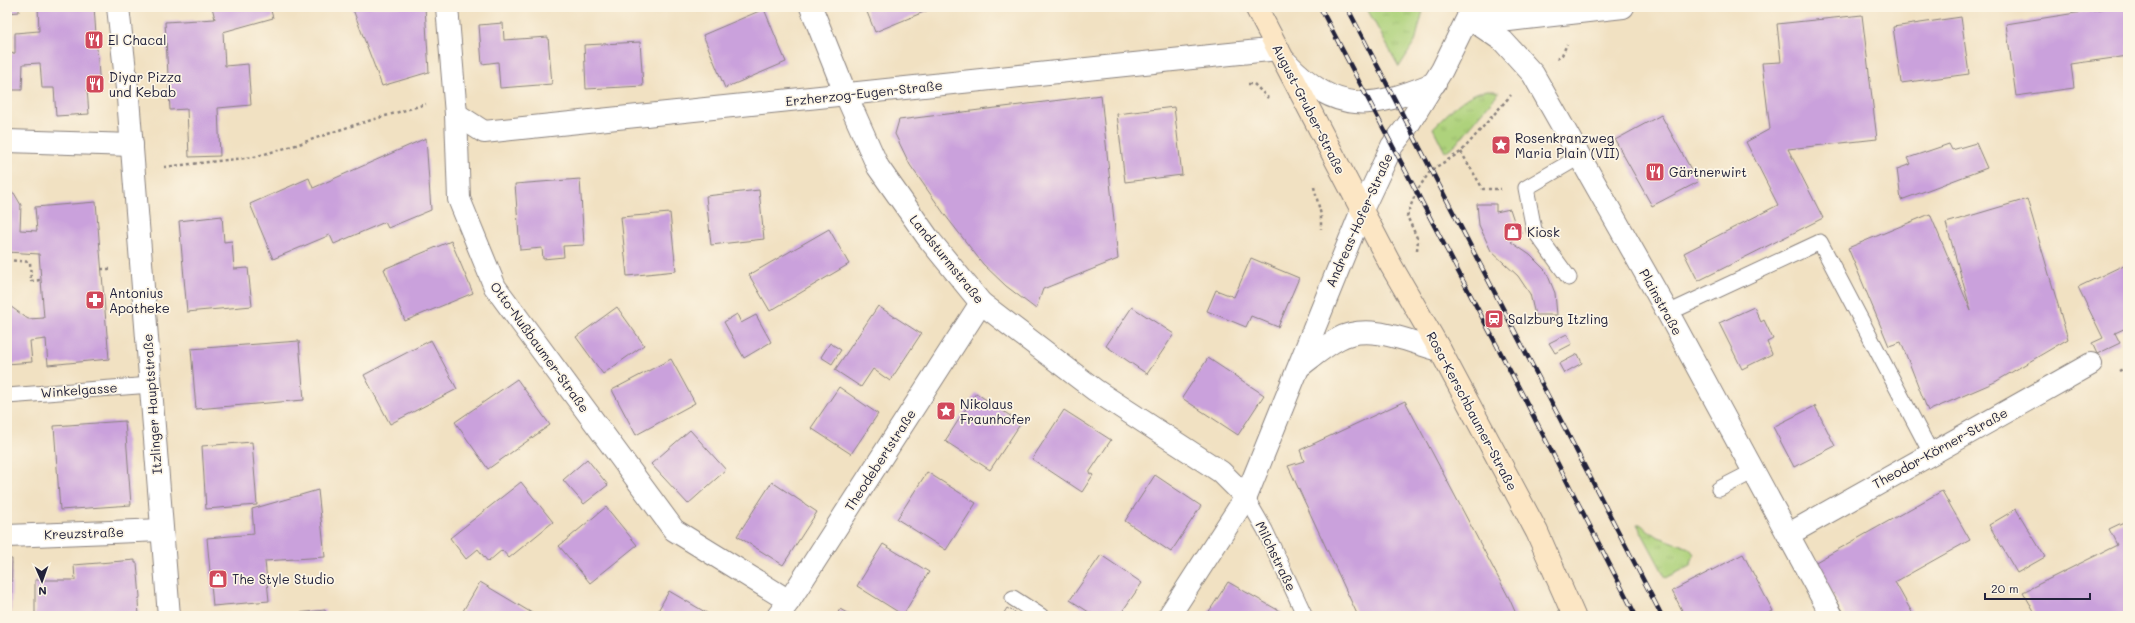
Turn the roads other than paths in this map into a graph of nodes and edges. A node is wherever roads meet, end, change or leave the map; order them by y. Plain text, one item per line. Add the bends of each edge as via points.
1 (118, 7) edge
2 (447, 7) edge
3 (812, 7) edge
4 (1256, 7) edge
5 (1623, 7) edge
6 (1470, 12) edge
7 (1280, 54) junction
8 (1435, 83) junction
9 (846, 95) junction
10 (456, 114) junction
11 (7, 142) edge
12 (132, 145) junction
13 (1579, 156) junction
14 (1362, 210) junction
15 (1569, 278) dead end
16 (981, 303) junction
17 (1668, 313) junction
18 (1440, 350) junction
19 (2091, 364) dead end
20 (1300, 366) junction
21 (152, 385) junction
22 (7, 396) edge
23 (1932, 453) junction
24 (1754, 471) junction
25 (1719, 489) dead end
26 (1246, 496) junction
27 (162, 530) junction
28 (1789, 534) junction
29 (7, 536) edge
30 (1013, 598) dead end
31 (783, 609) edge
32 (169, 616) edge
33 (1041, 616) edge
34 (1169, 616) edge
35 (1305, 616) edge
36 (1574, 616) edge
37 (1832, 616) edge

1 - 12 street, Itzlinger Hauptstraße
2 - 10 street, Otto-Nußbaumer-Straße
3 - 9 street, Landsturmstraße
4 - 7 main road, August-Gruber-Straße
5 - 6 street via 1509,20
6 - 8 street, Andreas-Hofer-Straße
6 - 13 street, Plainstraße via 1503,41 1533,74
7 - 8 street via 1303,79 1325,94 1352,103 1370,104
7 - 9 street, Erzherzog-Eugen-Straße
7 - 14 main road, August-Gruber-Straße
8 - 14 street, Andreas-Hofer-Straße via 1392,146
9 - 10 street, Erzherzog-Eugen-Straße via 484,132
9 - 16 street, Landsturmstraße via 878,167 928,238
10 - 31 street, Otto-Nußbaumer-Straße via 459,199 495,287 674,530
11 - 12 street
12 - 21 street, Itzlinger Hauptstraße
13 - 15 lane via 1526,188 1534,230
13 - 17 street, Plainstraße
14 - 18 main road, Rosa-Kerschbaumer-Straße
14 - 20 street, Andreas-Hofer-Straße
16 - 26 street, Landsturmstraße via 1095,390 1221,472
16 - 31 street, Theodebertstraße
17 - 23 lane via 1820,242
17 - 24 street, Plainstraße
18 - 20 street via 1374,332 1352,334 1338,339
18 - 36 main road, Rosa-Kerschbaumer-Straße via 1537,532
19 - 23 street, Theodor-Körner-Straße
20 - 26 street, Andreas-Hofer-Straße
21 - 22 lane, Winkelgasse
21 - 27 street, Itzlinger Hauptstraße
23 - 28 street, Theodor-Körner-Straße
24 - 25 lane
24 - 28 street, Plainstraße
26 - 34 street, Andreas-Hofer-Straße
26 - 35 lane, Milchstraße via 1265,530
27 - 29 street, Kreuzstraße
27 - 32 street, Itzlinger Hauptstraße
28 - 37 street, Plainstraße
30 - 33 lane

